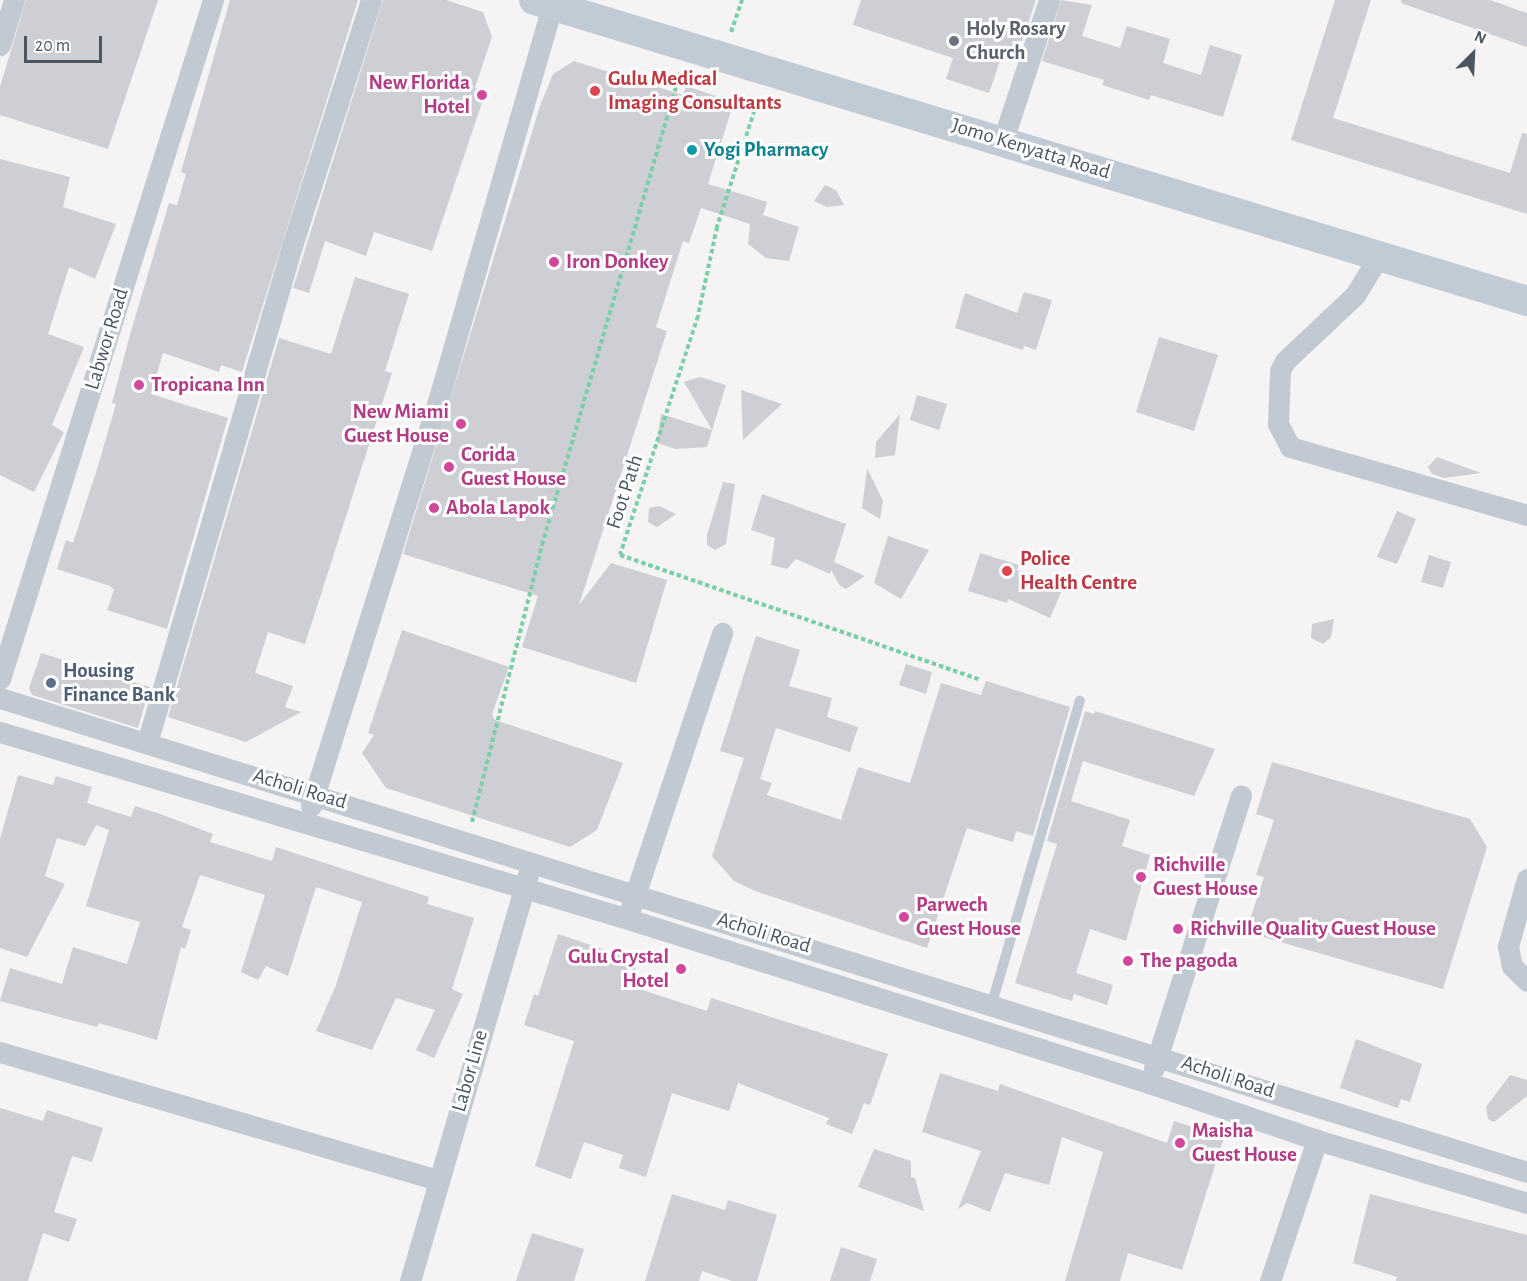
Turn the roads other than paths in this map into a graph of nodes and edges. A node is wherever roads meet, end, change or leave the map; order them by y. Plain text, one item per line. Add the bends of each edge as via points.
1 (14, 0) edge
2 (213, 0) edge
3 (371, 0) edge
4 (1049, 0) edge
5 (543, 3) edge
6 (0, 45) edge
7 (1003, 140) junction
8 (1378, 256) junction
9 (1527, 301) edge
10 (1527, 515) edge
11 (722, 633) dead end
12 (0, 679) edge
13 (0, 698) edge
14 (1080, 701) dead end
15 (0, 732) edge
16 (147, 743) junction
17 (315, 794) junction
18 (1241, 796) dead end
19 (306, 823) junction
20 (532, 861) junction
21 (1527, 879) edge
22 (524, 889) junction
23 (635, 893) junction
24 (628, 919) junction
25 (1527, 981) edge
26 (992, 1003) junction
27 (0, 1052) edge
28 (1158, 1055) junction
29 (1149, 1083) junction
30 (1317, 1140) junction
31 (1527, 1172) edge
32 (438, 1180) junction
33 (1527, 1203) edge
34 (410, 1281) edge
35 (1270, 1281) edge

1 - 6 street
2 - 12 street, Labwor Road
3 - 16 street via 292,246
4 - 7 street
5 - 7 main road, Jomo Kenyatta Road
5 - 17 street via 441,391
7 - 8 main road, Jomo Kenyatta Road
8 - 9 main road, Jomo Kenyatta Road
8 - 10 street via 1354,295 1285,361 1280,371 1278,424 1290,447
11 - 23 street
13 - 16 street, Acholi Road
14 - 26 lane
15 - 19 street, Acholi Road
16 - 17 street, Acholi Road
17 - 19 street
17 - 20 street, Acholi Road
18 - 28 street
19 - 22 street, Acholi Road
20 - 22 street, Labor Line
20 - 23 street, Acholi Road
21 - 25 street via 1508,946 1512,966
22 - 24 street, Acholi Road
22 - 32 street, Labor Line
23 - 24 street
23 - 26 street, Acholi Road
24 - 29 street, Acholi Road
26 - 28 street, Acholi Road
27 - 32 street
28 - 29 street
28 - 31 street, Acholi Road
29 - 30 street, Acholi Road
30 - 33 street, Acholi Road
30 - 35 street
32 - 34 street, Labor Line

